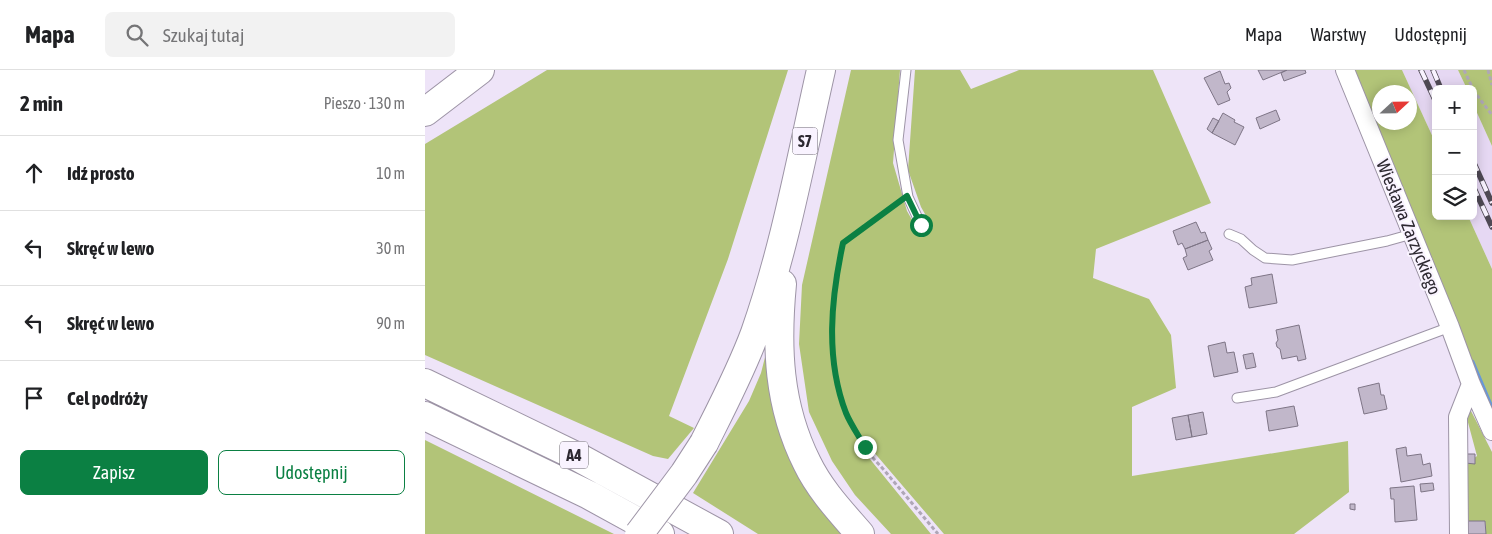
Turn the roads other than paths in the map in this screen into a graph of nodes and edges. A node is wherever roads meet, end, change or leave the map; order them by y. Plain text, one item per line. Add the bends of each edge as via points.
1 (480, 70) edge
2 (821, 70) edge
3 (906, 70) edge
4 (1345, 70) edge
5 (425, 112) edge
6 (789, 213) junction
7 (921, 225) dead end
8 (1229, 234) dead end
9 (1412, 234) junction
10 (1450, 327) junction
11 (425, 383) edge
12 (1471, 384) junction
13 (1237, 398) dead end
14 (425, 416) edge
15 (1492, 431) edge
16 (639, 534) edge
17 (660, 534) edge
18 (719, 534) edge
19 (860, 534) edge
20 (1459, 534) edge

1 - 5 highway
2 - 6 highway, S7
3 - 7 lane via 898,140 907,196
4 - 9 street, Wiesława Zarzyckiego
6 - 16 highway, bridge via 755,333 733,387 704,443
6 - 19 highway via 779,319 780,376 785,406 807,464
8 - 9 lane via 1265,258 1292,260 1387,242
9 - 10 street, Wiesława Zarzyckiego
10 - 12 street, Wiesława Zarzyckiego
10 - 13 lane via 1276,392
11 - 18 highway, A4 via 577,456
12 - 15 street, Wiesława Zarzyckiego
12 - 20 street via 1458,417
14 - 17 highway, A4 via 572,487

